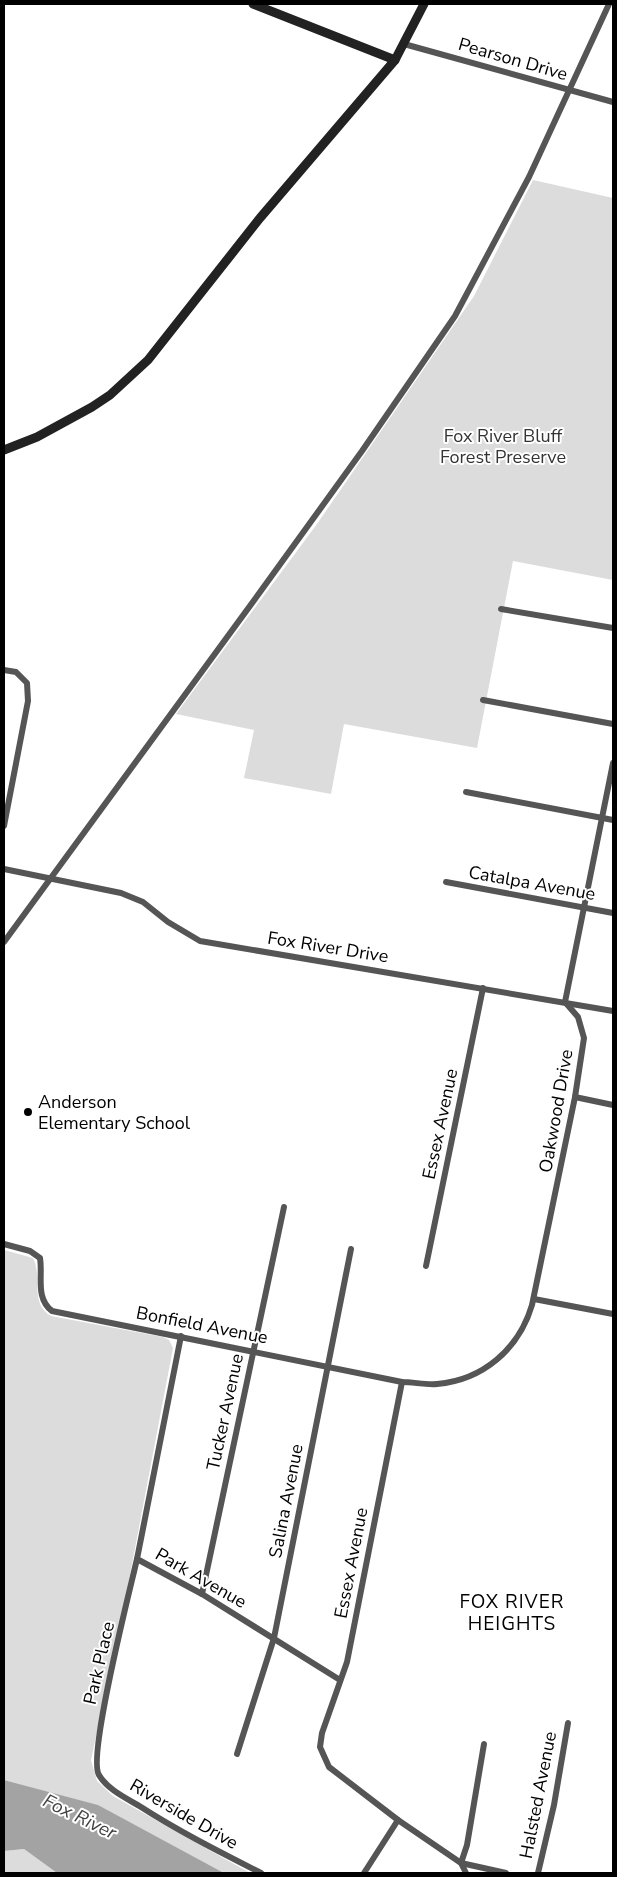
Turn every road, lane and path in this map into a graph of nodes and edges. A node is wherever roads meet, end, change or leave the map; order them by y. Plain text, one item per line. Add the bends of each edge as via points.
1 (252, 4) edge
2 (424, 4) edge
3 (609, 4) edge
4 (404, 44) junction
5 (395, 60) junction
6 (570, 91) junction
7 (613, 102) edge
8 (4, 450) edge
9 (501, 609) dead end
10 (613, 628) edge
11 (4, 670) edge
12 (483, 700) dead end
13 (613, 724) edge
14 (613, 763) edge
15 (466, 792) dead end
16 (603, 818) junction
17 (613, 820) edge
18 (4, 826) edge
19 (4, 869) edge
20 (51, 879) junction
21 (446, 882) dead end
22 (584, 908) junction
23 (613, 913) edge
24 (4, 942) edge
25 (483, 988) junction
26 (565, 1002) junction
27 (613, 1011) edge
28 (575, 1097) junction
29 (613, 1105) edge
30 (284, 1207) dead end
31 (4, 1244) edge
32 (351, 1250) dead end
33 (426, 1266) dead end
34 (534, 1299) junction
35 (613, 1314) edge
36 (181, 1336) junction
37 (254, 1350) junction
38 (328, 1365) junction
39 (402, 1382) junction
40 (137, 1559) junction
41 (202, 1594) junction
42 (274, 1638) junction
43 (340, 1680) junction
44 (568, 1723) dead end
45 (484, 1744) dead end
46 (237, 1754) dead end
47 (97, 1774) joint
48 (398, 1820) junction
49 (461, 1863) junction
50 (261, 1873) edge
51 (364, 1873) edge
52 (466, 1873) edge
53 (506, 1873) edge
54 (538, 1873) edge

1 - 5 main road
2 - 4 main road
3 - 6 street
4 - 5 main road
4 - 6 street, Pearson Drive
5 - 8 main road via 266,212 148,360 92,407 37,437
6 - 7 street, Pearson Drive
6 - 20 street via 529,177 455,316 362,451
9 - 10 street
11 - 18 street via 16,672 27,683 28,701
12 - 13 street
14 - 16 street
15 - 16 street
16 - 17 street
16 - 22 street
19 - 20 street, Fox River Drive
20 - 24 street
20 - 25 street, Fox River Drive via 121,893 143,902 200,941
21 - 22 street, Catalpa Avenue
22 - 23 street, Catalpa Avenue
22 - 26 street
25 - 26 street, Fox River Drive
25 - 33 street, Essex Avenue
26 - 27 street, Fox River Drive
26 - 28 street, Oakwood Drive via 578,1017 584,1038
28 - 29 street
28 - 34 street, Oakwood Drive
30 - 37 street, Tucker Avenue
31 - 36 street, Bonfield Avenue via 30,1251 40,1258 41,1298 52,1311
32 - 38 street, Salina Avenue
34 - 35 street
34 - 39 street, Oakwood Drive via 529,1316 517,1336 484,1370 454,1382
36 - 37 street, Bonfield Avenue
36 - 40 street, Park Avenue
37 - 38 street, Bonfield Avenue
37 - 41 street, Tucker Avenue
38 - 39 street, Bonfield Avenue
38 - 42 street, Salina Avenue
39 - 43 street, Essex Avenue via 347,1662
40 - 41 street, Park Avenue
40 - 47 street, Park Place via 101,1725 95,1764
41 - 42 street, Park Avenue
42 - 43 street, Park Avenue
42 - 46 street, Salina Avenue
43 - 48 street, Essex Avenue via 320,1747 329,1767
44 - 54 street, Halsted Avenue
45 - 49 street
47 - 50 street, Riverside Drive via 109,1788 151,1814
48 - 49 street
48 - 51 street
49 - 52 street
49 - 53 street

